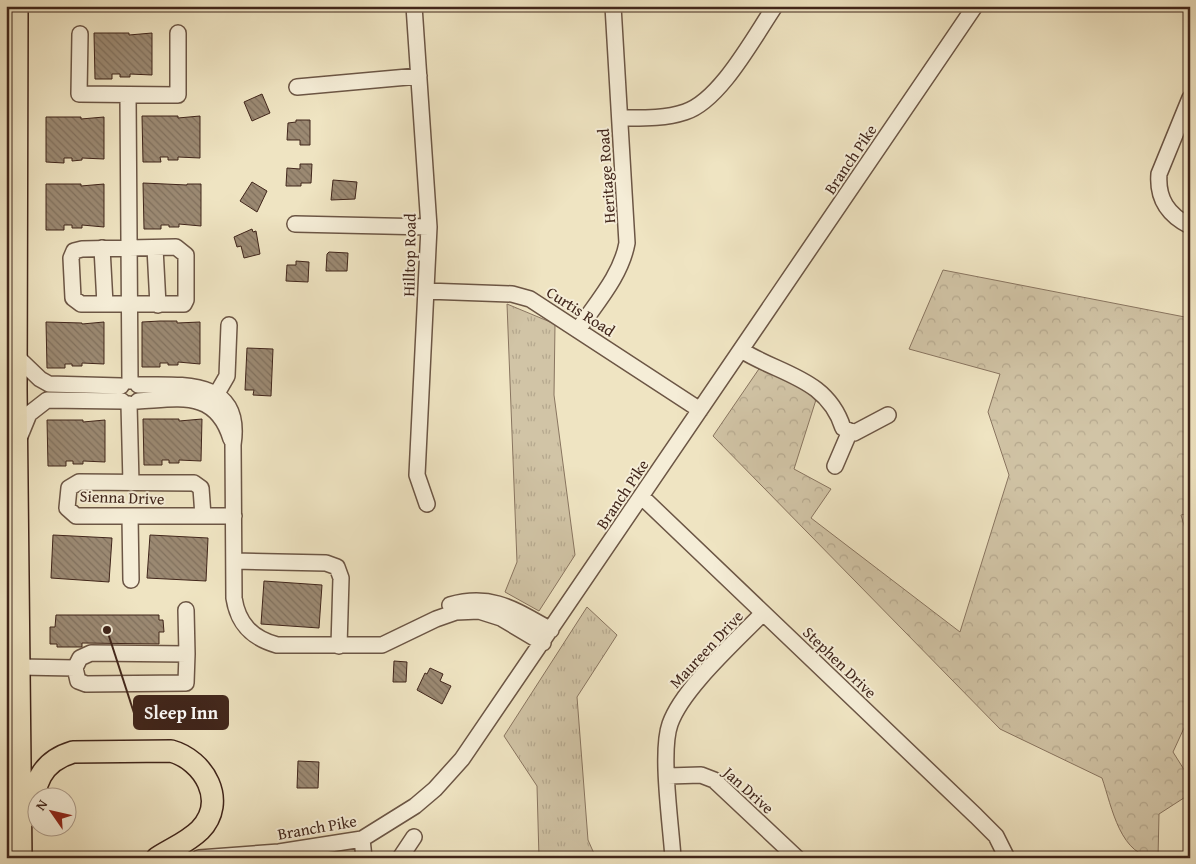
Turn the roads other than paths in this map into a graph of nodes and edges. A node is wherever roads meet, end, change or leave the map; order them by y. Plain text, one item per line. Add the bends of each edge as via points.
1 (17, 6) edge
2 (414, 6) edge
3 (613, 6) edge
4 (775, 6) edge
5 (974, 6) edge
6 (178, 33) dead end
7 (80, 34) dead end
8 (419, 76) junction
9 (297, 87) dead end
10 (128, 96) junction
11 (1190, 98) edge
12 (620, 118) junction
13 (295, 224) dead end
14 (1190, 226) edge
15 (429, 227) junction
16 (102, 248) junction
17 (129, 248) junction
18 (156, 248) junction
19 (426, 291) junction
20 (105, 304) junction
21 (129, 304) junction
22 (158, 304) junction
23 (229, 326) dead end
24 (578, 330) junction
25 (741, 350) junction
26 (16, 357) junction
27 (130, 393) junction
28 (214, 400) junction
29 (700, 410) junction
30 (888, 415) dead end
31 (850, 431) junction
32 (17, 442) junction
33 (835, 466) dead end
34 (131, 483) junction
35 (642, 497) junction
36 (426, 504) dead end
37 (130, 516) junction
38 (203, 516) junction
39 (234, 516) junction
40 (234, 561) junction
41 (130, 580) dead end
42 (186, 610) dead end
43 (763, 613) junction
44 (547, 636) junction
45 (339, 646) junction
46 (187, 654) junction
47 (20, 668) junction
48 (75, 668) junction
49 (668, 776) junction
50 (414, 837) dead end
51 (362, 838) junction
52 (21, 851) edge
53 (402, 857) edge
54 (157, 858) edge
55 (199, 858) edge
56 (364, 858) edge
57 (673, 858) edge
58 (797, 858) edge
59 (1007, 858) edge

1 - 26 highway
2 - 8 street, Hilltop Road
3 - 12 street, Heritage Road
4 - 12 street via 718,88 703,103 666,116
5 - 25 street, Branch Pike
6 - 10 street via 178,96
7 - 10 street via 79,94
8 - 9 street
8 - 15 street, Hilltop Road
10 - 17 street, Sienna Drive
11 - 14 street via 1158,185 1164,206
12 - 24 street, Heritage Road via 628,233 625,257
13 - 15 street
15 - 19 street, Hilltop Road
16 - 17 street
16 - 20 street
16 - 20 street via 82,249 74,252 71,258 74,298 81,304
17 - 18 street
17 - 21 street, Sienna Drive
18 - 22 street
18 - 22 street via 176,247 186,255 186,300 179,305
19 - 24 street, Curtis Road via 521,296 539,303
19 - 36 street, Hilltop Road via 418,475
20 - 21 street
21 - 22 street
21 - 27 street, Sienna Drive
23 - 28 street via 227,376
24 - 29 street, Curtis Road
25 - 29 street, Branch Pike
25 - 31 street via 820,390 838,410 843,428
26 - 27 street via 49,384
26 - 32 highway
27 - 28 street via 202,402
27 - 32 street via 47,400 29,414
27 - 34 street, Sienna Drive
28 - 39 street via 233,445
29 - 35 street, Branch Pike
30 - 31 street via 854,434
31 - 33 street
32 - 47 highway
34 - 37 street, Sienna Drive via 78,482 69,488 66,501 67,508 76,516
34 - 38 street, Sienna Drive via 199,484
35 - 43 street, Stephen Drive
35 - 44 street, Branch Pike
37 - 38 street, Sienna Drive
37 - 41 street
38 - 39 street, Sienna Drive
39 - 40 street
40 - 45 street via 236,613 252,634 277,645
40 - 45 street via 326,563 337,567 342,578
42 - 46 street
43 - 49 street, Maureen Drive via 680,703 667,738
43 - 59 street, Stephen Drive via 996,836
44 - 45 street via 479,611 456,612 382,645
44 - 51 street, Branch Pike via 450,773 415,806
46 - 48 street via 91,653 80,658
46 - 48 street via 186,683 86,684 78,681
47 - 48 street
47 - 52 highway
49 - 57 street, Maureen Drive
49 - 58 street, Jan Drive via 701,775 714,780
50 - 53 street
51 - 55 street, Branch Pike via 279,852
51 - 56 street
52 - 54 highway via 31,830 33,794 38,780 52,761 73,752 171,751 188,758 205,774 212,802 201,829

